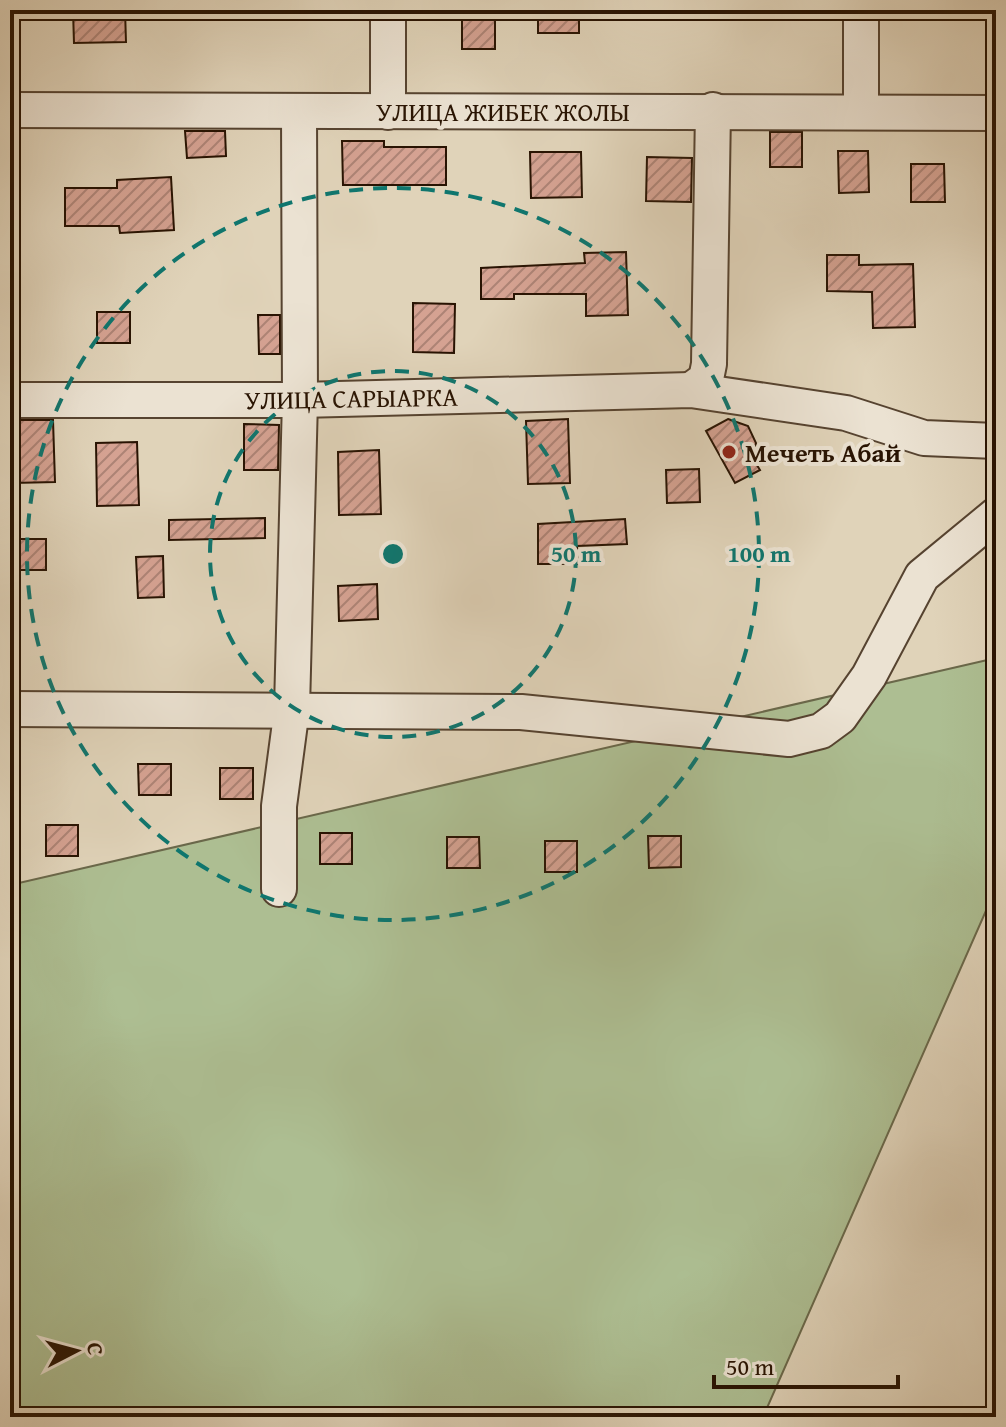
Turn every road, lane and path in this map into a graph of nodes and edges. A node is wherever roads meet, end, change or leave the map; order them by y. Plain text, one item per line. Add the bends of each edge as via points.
1 (388, 10) edge
2 (861, 10) edge
3 (10, 110) edge
4 (713, 110) junction
5 (299, 112) junction
6 (388, 112) junction
7 (861, 112) junction
8 (996, 113) edge
9 (691, 390) junction
10 (10, 400) edge
11 (300, 400) junction
12 (996, 441) edge
13 (996, 515) edge
14 (292, 708) junction
15 (10, 709) edge
16 (279, 889) dead end

1 - 6 street
2 - 7 street
3 - 5 street, УЛИЦА ЖИБЕК ЖОЛЫ
4 - 6 street, УЛИЦА ЖИБЕК ЖОЛЫ
4 - 7 street, УЛИЦА ЖИБЕК ЖОЛЫ
4 - 9 street via 709,364 706,379
5 - 6 street, УЛИЦА ЖИБЕК ЖОЛЫ
5 - 11 street
7 - 8 street, УЛИЦА ЖИБЕК ЖОЛЫ
9 - 11 street, УЛИЦА САРЫАРКА
9 - 12 street, УЛИЦА САРЫАРКА via 846,413 924,438
10 - 11 street, УЛИЦА САРЫАРКА
11 - 14 street
13 - 14 street via 922,576 869,676 840,717 821,731 789,739 521,712
14 - 15 street
14 - 16 street via 279,806

